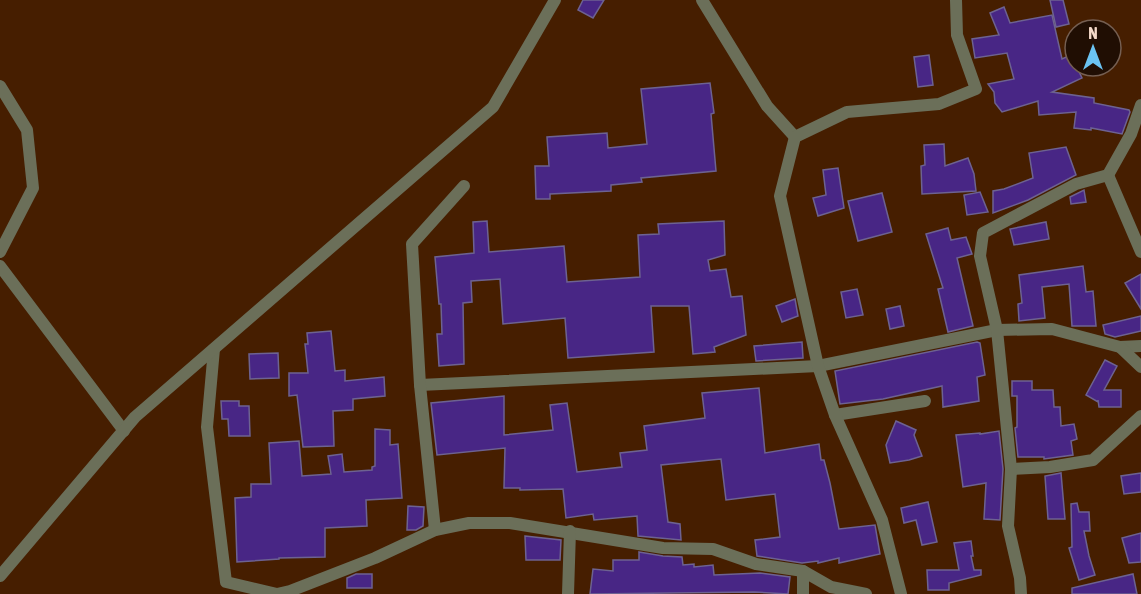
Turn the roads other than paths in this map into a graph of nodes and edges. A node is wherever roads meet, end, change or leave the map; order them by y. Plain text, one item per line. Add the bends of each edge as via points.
1 (555, 0) edge
2 (702, 0) edge
3 (956, 0) edge
4 (0, 86) edge
5 (1141, 105) edge
6 (795, 137) junction
7 (1108, 175) junction
8 (464, 186) dead end
9 (0, 252) edge
10 (1141, 252) edge
11 (0, 266) edge
12 (997, 330) junction
13 (1141, 346) edge
14 (1120, 347) junction
15 (214, 349) junction
16 (818, 366) junction
17 (1141, 367) edge
18 (420, 385) junction
19 (925, 401) dead end
20 (835, 415) junction
21 (1141, 416) edge
22 (124, 431) junction
23 (1011, 469) junction
24 (435, 530) junction
25 (570, 531) junction
26 (803, 571) junction
27 (0, 576) edge
28 (568, 594) edge
29 (803, 594) edge
30 (866, 594) edge
31 (902, 594) edge
32 (1020, 594) edge

1 - 15 street via 493,107
2 - 6 street via 767,106
3 - 6 street via 957,35 975,89 939,104 847,112
4 - 9 street via 27,130 33,188
5 - 7 street via 1131,134
6 - 16 street via 780,196
7 - 10 street
7 - 12 street via 1076,184 983,233 980,256
8 - 18 street via 412,244
11 - 22 street
12 - 14 street via 1052,329
12 - 16 street
12 - 23 street
13 - 14 street
14 - 17 street
15 - 22 street
15 - 24 street via 207,427 226,582 277,594 291,591
16 - 18 street
16 - 20 street
18 - 24 street
19 - 20 street
20 - 31 street via 882,520
21 - 23 street via 1093,460
22 - 27 street
23 - 32 street via 1008,526
24 - 25 street via 469,523 510,523
25 - 26 street via 663,548 712,549 756,564
25 - 28 street
26 - 29 street
26 - 30 street via 831,587

